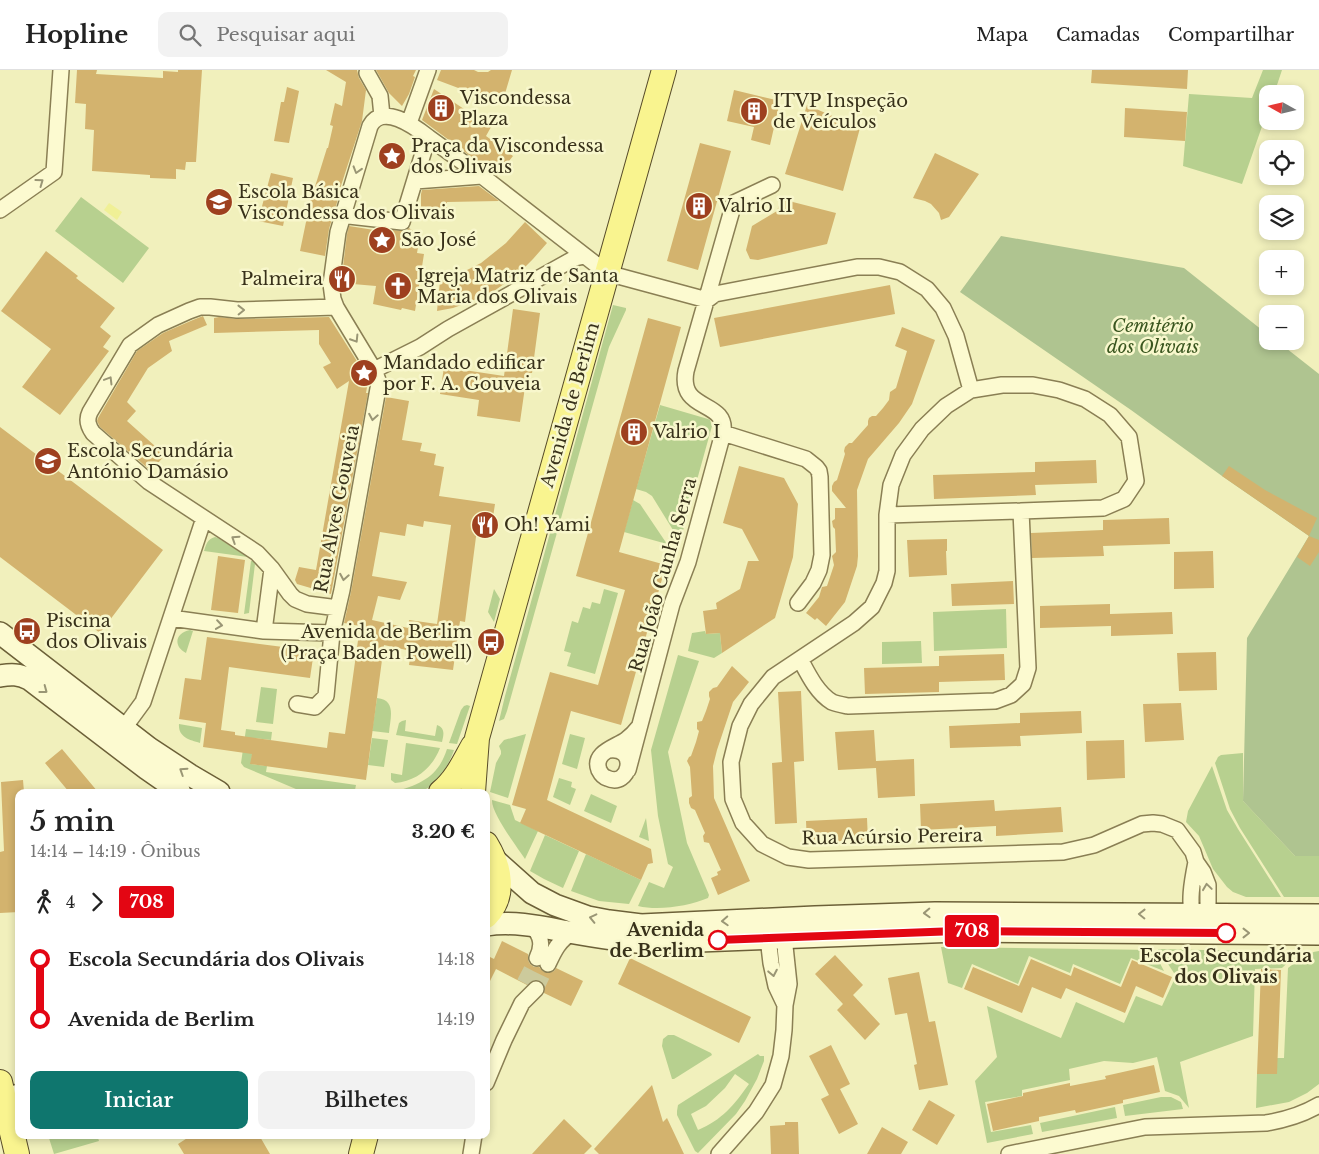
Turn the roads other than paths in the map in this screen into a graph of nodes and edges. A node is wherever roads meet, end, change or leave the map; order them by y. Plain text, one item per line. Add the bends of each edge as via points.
1 (61, 70) edge
2 (428, 70) edge
3 (664, 70) edge
4 (367, 73) dead end
5 (382, 116) junction
6 (409, 123) junction
7 (428, 137) junction
8 (482, 176) junction
9 (415, 181) junction
10 (772, 185) dead end
11 (0, 210) edge
12 (343, 214) junction
13 (584, 256) junction
14 (607, 272) junction
15 (707, 300) junction
16 (336, 308) junction
17 (374, 370) junction
18 (971, 390) junction
19 (723, 433) junction
20 (1021, 511) junction
21 (887, 515) junction
22 (204, 518) junction
23 (272, 569) junction
24 (798, 603) dead end
25 (338, 608) junction
26 (171, 618) junction
27 (264, 631) junction
28 (0, 633) edge
29 (332, 633) junction
30 (800, 659) junction
31 (0, 676) edge
32 (297, 704) dead end
33 (639, 727) junction
34 (124, 728) junction
35 (476, 740) junction
36 (609, 750) junction
37 (628, 770) junction
38 (176, 789) edge
39 (214, 789) edge
40 (444, 789) edge
41 (473, 789) edge
42 (491, 852) edge
43 (490, 912) edge
44 (1319, 915) edge
45 (1198, 921) junction
46 (490, 924) edge
47 (532, 926) junction
48 (775, 931) junction
49 (572, 933) junction
50 (1319, 934) edge
51 (530, 986) tunnel mouth
52 (490, 1073) edge
53 (7, 1090) edge
54 (1319, 1105) edge
55 (365, 1139) edge
56 (473, 1139) edge
57 (17, 1154) edge
58 (361, 1154) edge
59 (470, 1154) edge
60 (719, 1154) edge
61 (1010, 1154) edge

11 -> 1 street via 54,172
2 - 6 street
3 - 14 main road, Avenida de Berlim
4 - 5 street via 380,96
5 - 6 street
5 -> 12 street via 372,121 370,126
6 - 7 street
7 - 8 street
7 - 9 street
8 - 9 street
8 - 13 street
9 - 12 street via 402,222
10 - 15 street via 734,203
12 - 16 street via 331,278
13 - 14 street
13 - 17 street via 575,258
14 - 15 street
14 - 35 main road, Avenida de Berlim
15 - 18 street via 715,294 857,267 879,267 900,272 927,289 943,308 956,336
15 - 19 street via 685,384 692,398 719,415 724,424
16 -> 17 street, Rua Alves Gouveia
22 -> 16 street via 149,482 89,429 90,412 130,345 158,325 200,307 237,310
17 -> 25 street, Rua Alves Gouveia via 379,383
18 - 20 street, Rua Acúrsio Pereira via 1002,385 1033,385 1059,390 1085,399 1110,415 1129,437 1136,481 1124,500 1103,508
18 - 21 street, Rua Acúrsio Pereira via 946,406 922,428 903,455 890,485
19 - 24 street via 806,458 819,471 821,563 813,583
19 - 33 street, Rua João Cunha Serra
20 - 21 street
20 - 30 street via 1028,668 1023,684 1011,695 995,701 848,706 833,702 821,693
21 - 30 street, Rua Acúrsio Pereira via 887,571 872,607
23 -> 22 street via 257,553
22 - 26 street
23 - 25 street via 295,599
23 - 27 street
25 - 29 street, Rua Alves Gouveia
26 -> 27 street
26 - 34 street via 144,702
27 - 29 street
28 - 34 main road
29 - 32 street, Rua Alves Gouveia via 326,696 314,707
30 - 45 street, Rua Acúrsio Pereira via 773,677 751,704 740,726 731,762 733,799 743,823 762,844 788,857 809,860 1063,852 1094,845 1142,824 1162,824 1177,830 1193,852 1208,885 1208,905
31 -> 38 main road via 14,674 29,679
33 - 36 street via 628,739
33 - 37 street, Rua João Cunha Serra
39 -> 34 main road
35 - 40 main road, Avenida de Berlim
35 - 41 main road, Avenida de Berlim
36 - 37 street via 624,754
36 - 37 street via 598,761 603,776 615,780
42 - 43 main road via 499,872 498,894
48 -> 42 main road via 641,925 588,917 538,897
44 - 45 main road
45 - 48 main road via 957,931
45 -> 50 main road
46 - 47 main road
47 - 49 main road
47 - 49 street via 541,942 542,961
48 - 49 main road via 646,943
48 - 60 street via 776,986 785,1006 781,1056 773,1085 756,1112
51 - 52 street
53 - 57 main road
54 - 61 street via 1280,1121 1145,1127
55 - 58 main road
56 - 59 street

